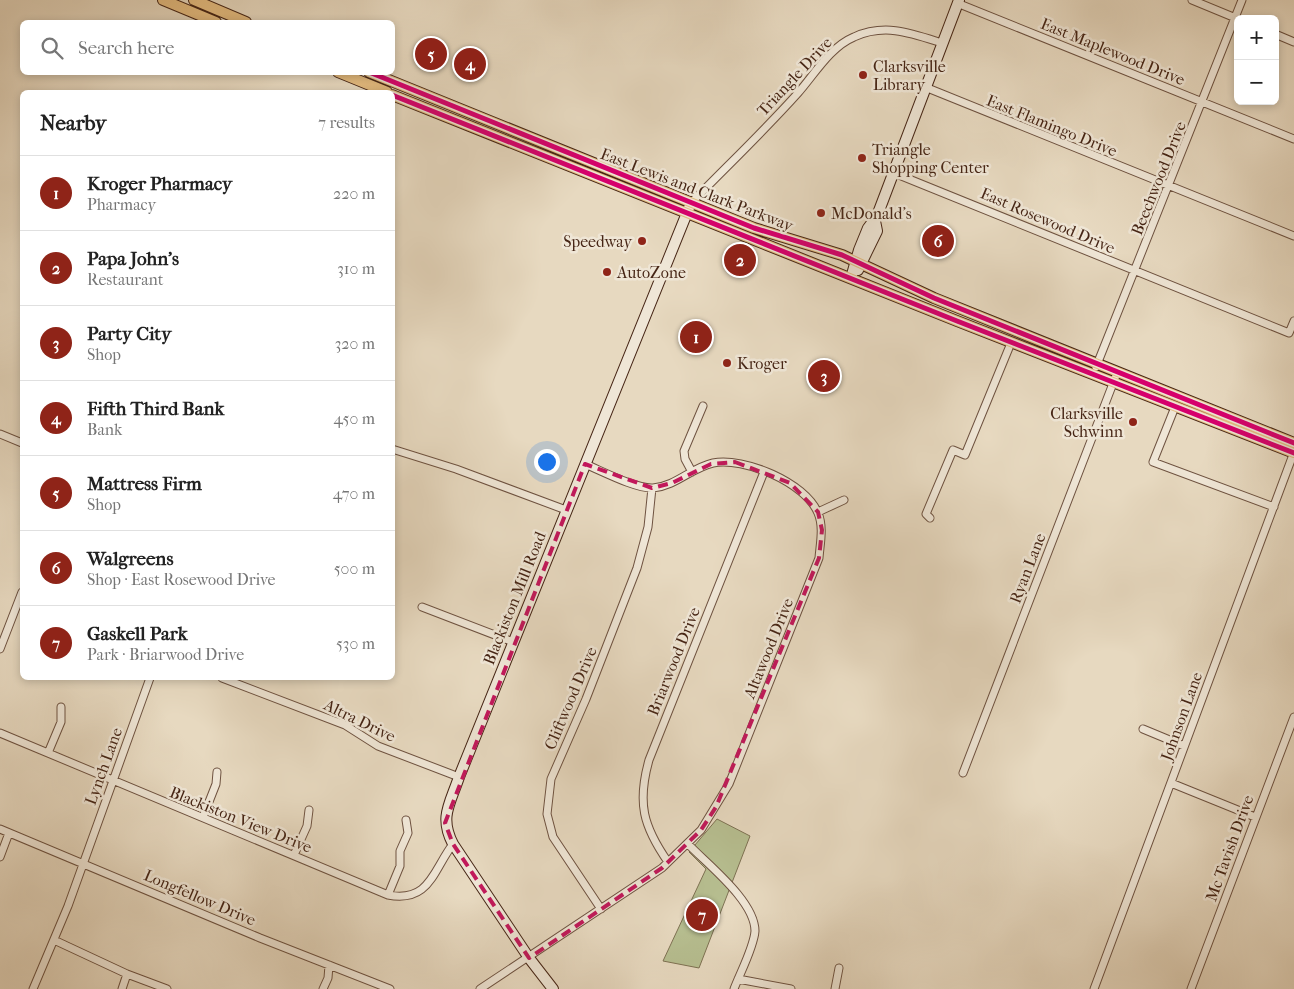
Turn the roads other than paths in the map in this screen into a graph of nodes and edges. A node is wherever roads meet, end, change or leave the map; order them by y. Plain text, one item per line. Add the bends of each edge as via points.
1 (163, 0) edge
2 (194, 0) edge
3 (1192, 0) edge
4 (1242, 0) edge
5 (958, 1) edge
6 (1238, 15) edge
7 (1234, 17) edge
8 (211, 20) edge
9 (241, 20) edge
10 (1234, 25) edge
11 (1279, 36) edge
12 (1294, 42) edge
13 (942, 43) junction
14 (344, 75) edge
15 (376, 75) edge
16 (380, 77) junction
17 (925, 87) junction
18 (377, 90) edge
19 (395, 95) edge
20 (395, 99) edge
21 (405, 99) junction
22 (1203, 102) junction
23 (1294, 139) edge
24 (894, 173) junction
25 (1170, 187) junction
26 (689, 207) junction
27 (1294, 236) edge
28 (858, 264) junction
29 (1136, 271) junction
30 (851, 278) junction
31 (1294, 321) edge
32 (1011, 342) junction
33 (1095, 370) junction
34 (1115, 378) junction
35 (703, 406) dead end
36 (1175, 407) junction
37 (0, 434) edge
38 (20, 443) edge
39 (1294, 443) edge
40 (395, 451) edge
41 (1294, 453) edge
42 (585, 464) junction
43 (692, 472) junction
44 (764, 472) junction
45 (652, 488) junction
46 (844, 500) dead end
47 (1274, 507) junction
48 (566, 510) junction
49 (818, 512) junction
50 (930, 518) dead end
51 (20, 598) edge
52 (422, 607) dead end
53 (513, 642) junction
54 (0, 649) edge
55 (149, 680) edge
56 (227, 680) edge
57 (61, 707) dead end
58 (1294, 717) edge
59 (1142, 729) dead end
60 (0, 733) edge
61 (1184, 746) junction
62 (48, 753) junction
63 (217, 772) dead end
64 (963, 773) dead end
65 (459, 777) junction
66 (113, 780) junction
67 (1171, 783) junction
68 (309, 810) dead end
69 (203, 817) junction
70 (1255, 817) junction
71 (406, 820) dead end
72 (0, 830) edge
73 (9, 833) junction
74 (453, 844) junction
75 (688, 844) junction
76 (294, 855) junction
77 (0, 858) edge
78 (668, 862) junction
79 (83, 863) junction
80 (388, 895) junction
81 (601, 909) junction
82 (54, 940) junction
83 (529, 958) junction
84 (329, 965) junction
85 (839, 968) dead end
86 (127, 974) junction
87 (738, 979) junction
88 (33, 989) edge
89 (122, 989) edge
90 (167, 989) edge
91 (322, 989) edge
92 (390, 989) edge
93 (480, 989) edge
94 (553, 989) edge
95 (734, 989) edge
96 (790, 989) edge
97 (835, 989) edge
98 (1094, 989) edge
99 (1191, 989) edge

1 - 8 main road
2 - 9 main road
3 - 7 street
4 - 6 street, Beechwood Drive
5 - 13 main road
5 - 22 street, East Maplewood Drive
10 - 22 street, Beechwood Drive
11 - 12 street
13 - 17 main road
13 - 26 street, Triangle Drive via 890,29 852,37 835,50
14 - 18 main road
15 - 16 main road, East Lewis and Clark Parkway
16 - 18 street
16 - 26 main road, East Lewis and Clark Parkway
17 - 24 main road
17 - 25 street, East Flamingo Drive
19 - 21 main road, East Lewis and Clark Parkway
20 - 21 street
21 - 26 main road, East Lewis and Clark Parkway
22 - 23 street, East Maplewood Drive
22 - 25 street, Beechwood Drive
24 - 28 main road via 875,221 877,231
24 - 29 street, East Rosewood Drive
25 - 27 street, East Flamingo Drive
25 - 29 street, Beechwood Drive
26 - 28 main road, East Lewis and Clark Parkway via 806,243
26 - 30 main road, East Lewis and Clark Parkway
26 - 42 main road, Blackiston Mill Road
28 - 30 main road
28 - 33 main road, East Lewis and Clark Parkway
29 - 31 street, East Rosewood Drive via 1289,333
29 - 33 street, Beechwood Drive
30 - 32 main road, East Lewis and Clark Parkway
32 - 33 main road, East Lewis and Clark Parkway
32 - 50 street via 965,455 953,450 926,514
33 - 34 main road
34 - 36 main road
34 - 39 main road
34 - 64 street, Ryan Lane
35 - 43 street via 684,451 684,459
36 - 41 main road
36 - 47 street via 1153,462
37 - 38 street
40 - 48 street
41 - 47 street, Johnson Lane
42 - 45 street
42 - 48 main road, Blackiston Mill Road
43 - 44 street via 722,462 746,465
43 - 45 street via 672,483
44 - 49 street via 790,483
44 - 78 street, Briarwood Drive via 649,760 642,785 651,837
45 - 81 street, Cliftwood Drive via 648,527 637,568 586,699 550,779 547,814 553,837
46 - 49 street
47 - 61 street, Johnson Lane
48 - 53 main road, Blackiston Mill Road
49 - 75 street, Altawood Drive via 822,530 819,558 812,576 729,784
51 - 54 street
52 - 53 street
53 - 65 main road, Blackiston Mill Road
55 - 66 street, Lynch Lane
56 - 65 street, Altra Drive via 345,725 378,746
57 - 62 street via 61,722
58 - 70 street, Mc Tavish Drive
59 - 61 street
60 - 62 street, Blackiston View Drive
61 - 67 street, Johnson Lane
62 - 66 street, Blackiston View Drive
63 - 69 street via 216,784
65 - 74 main road, Blackiston Mill Road via 445,821
66 - 69 street, Blackiston View Drive
66 - 79 street, Lynch Lane
67 - 70 street
67 - 98 street, Johnson Lane
68 - 76 street via 307,826
69 - 76 street, Blackiston View Drive
70 - 99 street, Mc Tavish Drive
71 - 80 street via 408,833 400,851 400,866
72 - 73 street, Longfellow Drive
73 - 77 street
73 - 79 street, Longfellow Drive
74 - 80 street, Blackiston View Drive via 434,879 424,889 409,896
74 - 83 main road, Blackiston Mill Road
75 - 78 street, Altawood Drive
75 - 87 street via 732,888 750,912 755,931
76 - 80 street, Blackiston View Drive
78 - 81 street, Altawood Drive
79 - 82 street, Lynch Lane
79 - 84 street, Longfellow Drive
81 - 83 street, Altawood Drive
82 - 86 street
82 - 88 street, Lynch Lane
83 - 93 street
83 - 94 main road, Blackiston Mill Road
84 - 91 street via 328,978
84 - 92 street, Longfellow Drive
85 - 97 street
86 - 89 street
86 - 90 street
87 - 95 street
87 - 96 street

